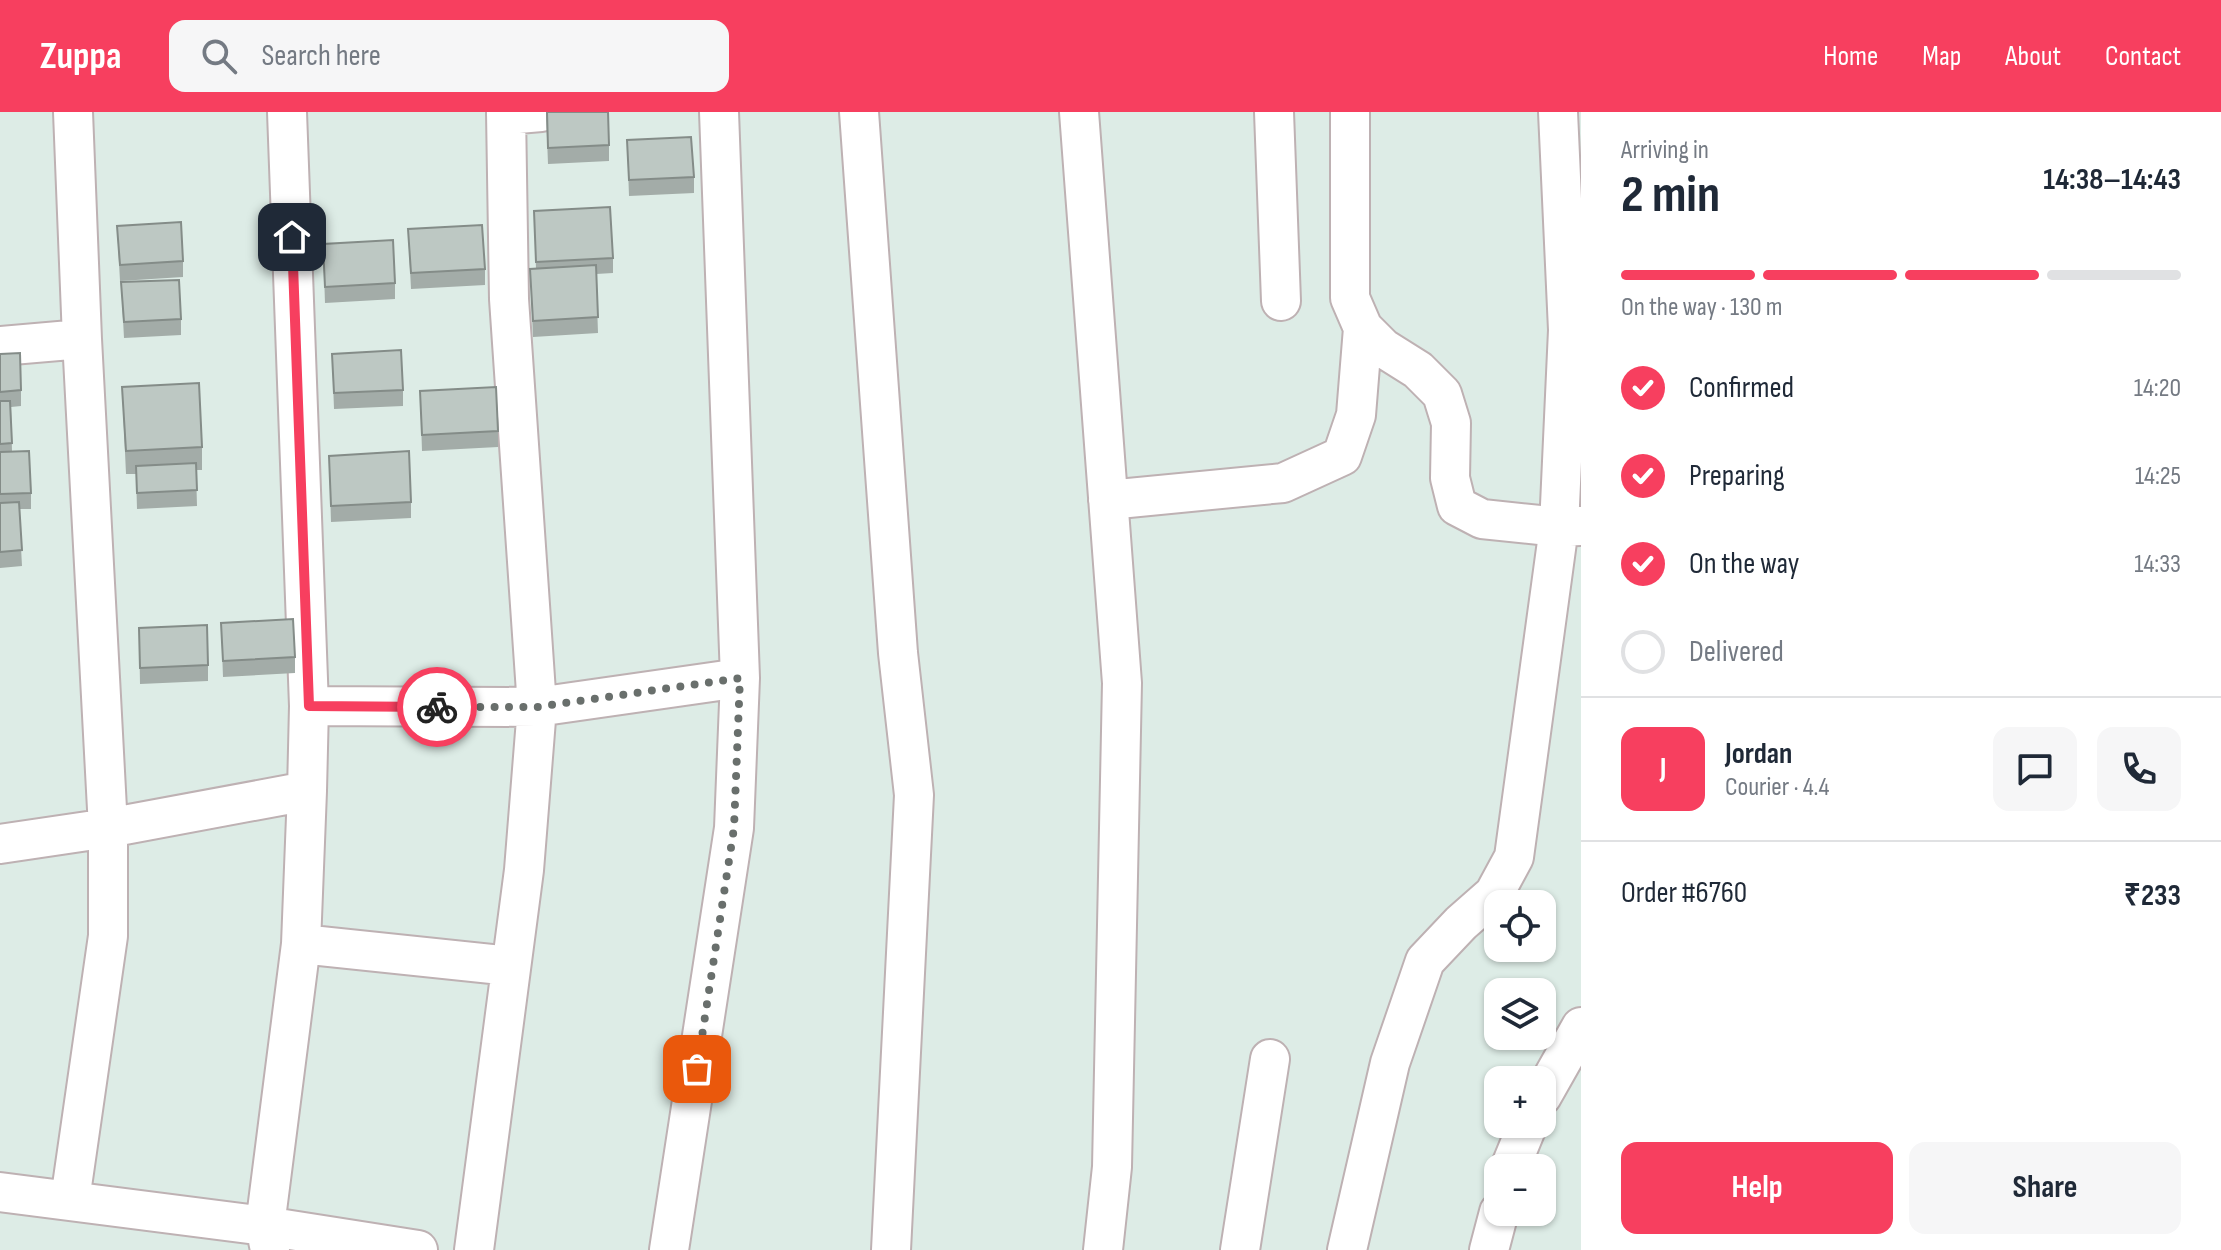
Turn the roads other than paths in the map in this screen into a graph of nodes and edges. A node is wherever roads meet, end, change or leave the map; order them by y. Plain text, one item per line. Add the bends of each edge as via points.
1 (73, 112) edge
2 (287, 112) edge
3 (719, 112) edge
4 (859, 112) edge
5 (1079, 112) edge
6 (1274, 112) edge
7 (1350, 112) edge
8 (1558, 112) edge
9 (518, 113) edge
10 (1281, 301) dead end
11 (1363, 328) junction
12 (1574, 331) edge
13 (82, 339) junction
14 (0, 346) edge
15 (1108, 500) junction
16 (1570, 526) edge
17 (740, 678) junction
18 (309, 706) junction
19 (537, 707) junction
20 (307, 791) junction
21 (108, 828) junction
22 (0, 844) edge
23 (301, 944) junction
24 (511, 966) junction
25 (1581, 1027) edge
26 (1270, 1059) dead end
27 (1556, 1071) edge
28 (0, 1192) edge
29 (70, 1200) junction
30 (1495, 1226) edge
31 (268, 1238) edge
32 (418, 1250) edge
33 (474, 1250) edge
34 (669, 1250) edge
35 (891, 1250) edge
36 (1103, 1250) edge
37 (1240, 1250) edge
38 (1347, 1250) edge
39 (1489, 1250) edge

1 - 13 street
2 - 18 street
3 - 17 street
4 - 35 street via 898,653 914,795
5 - 15 street
6 - 10 street
7 - 11 street via 1350,298
8 - 12 street
9 - 19 street via 509,299
11 - 15 street via 1356,415 1342,456 1283,483
11 - 16 street via 1442,394 1451,423 1450,478 1457,506 1482,519
12 - 16 street
13 - 14 street
13 - 21 street
15 - 36 street via 1122,683 1112,1167
16 - 38 street via 1514,857 1494,894 1425,961 1390,1063
17 - 19 street
17 - 34 street via 734,828
18 - 19 street
18 - 20 street
19 - 24 street
20 - 21 street
20 - 23 street
21 - 22 street
21 - 29 street via 108,936
23 - 24 street
23 - 31 street
24 - 33 street
25 - 27 street
26 - 37 street
28 - 29 street
29 - 31 street
30 - 39 street
31 - 32 street

